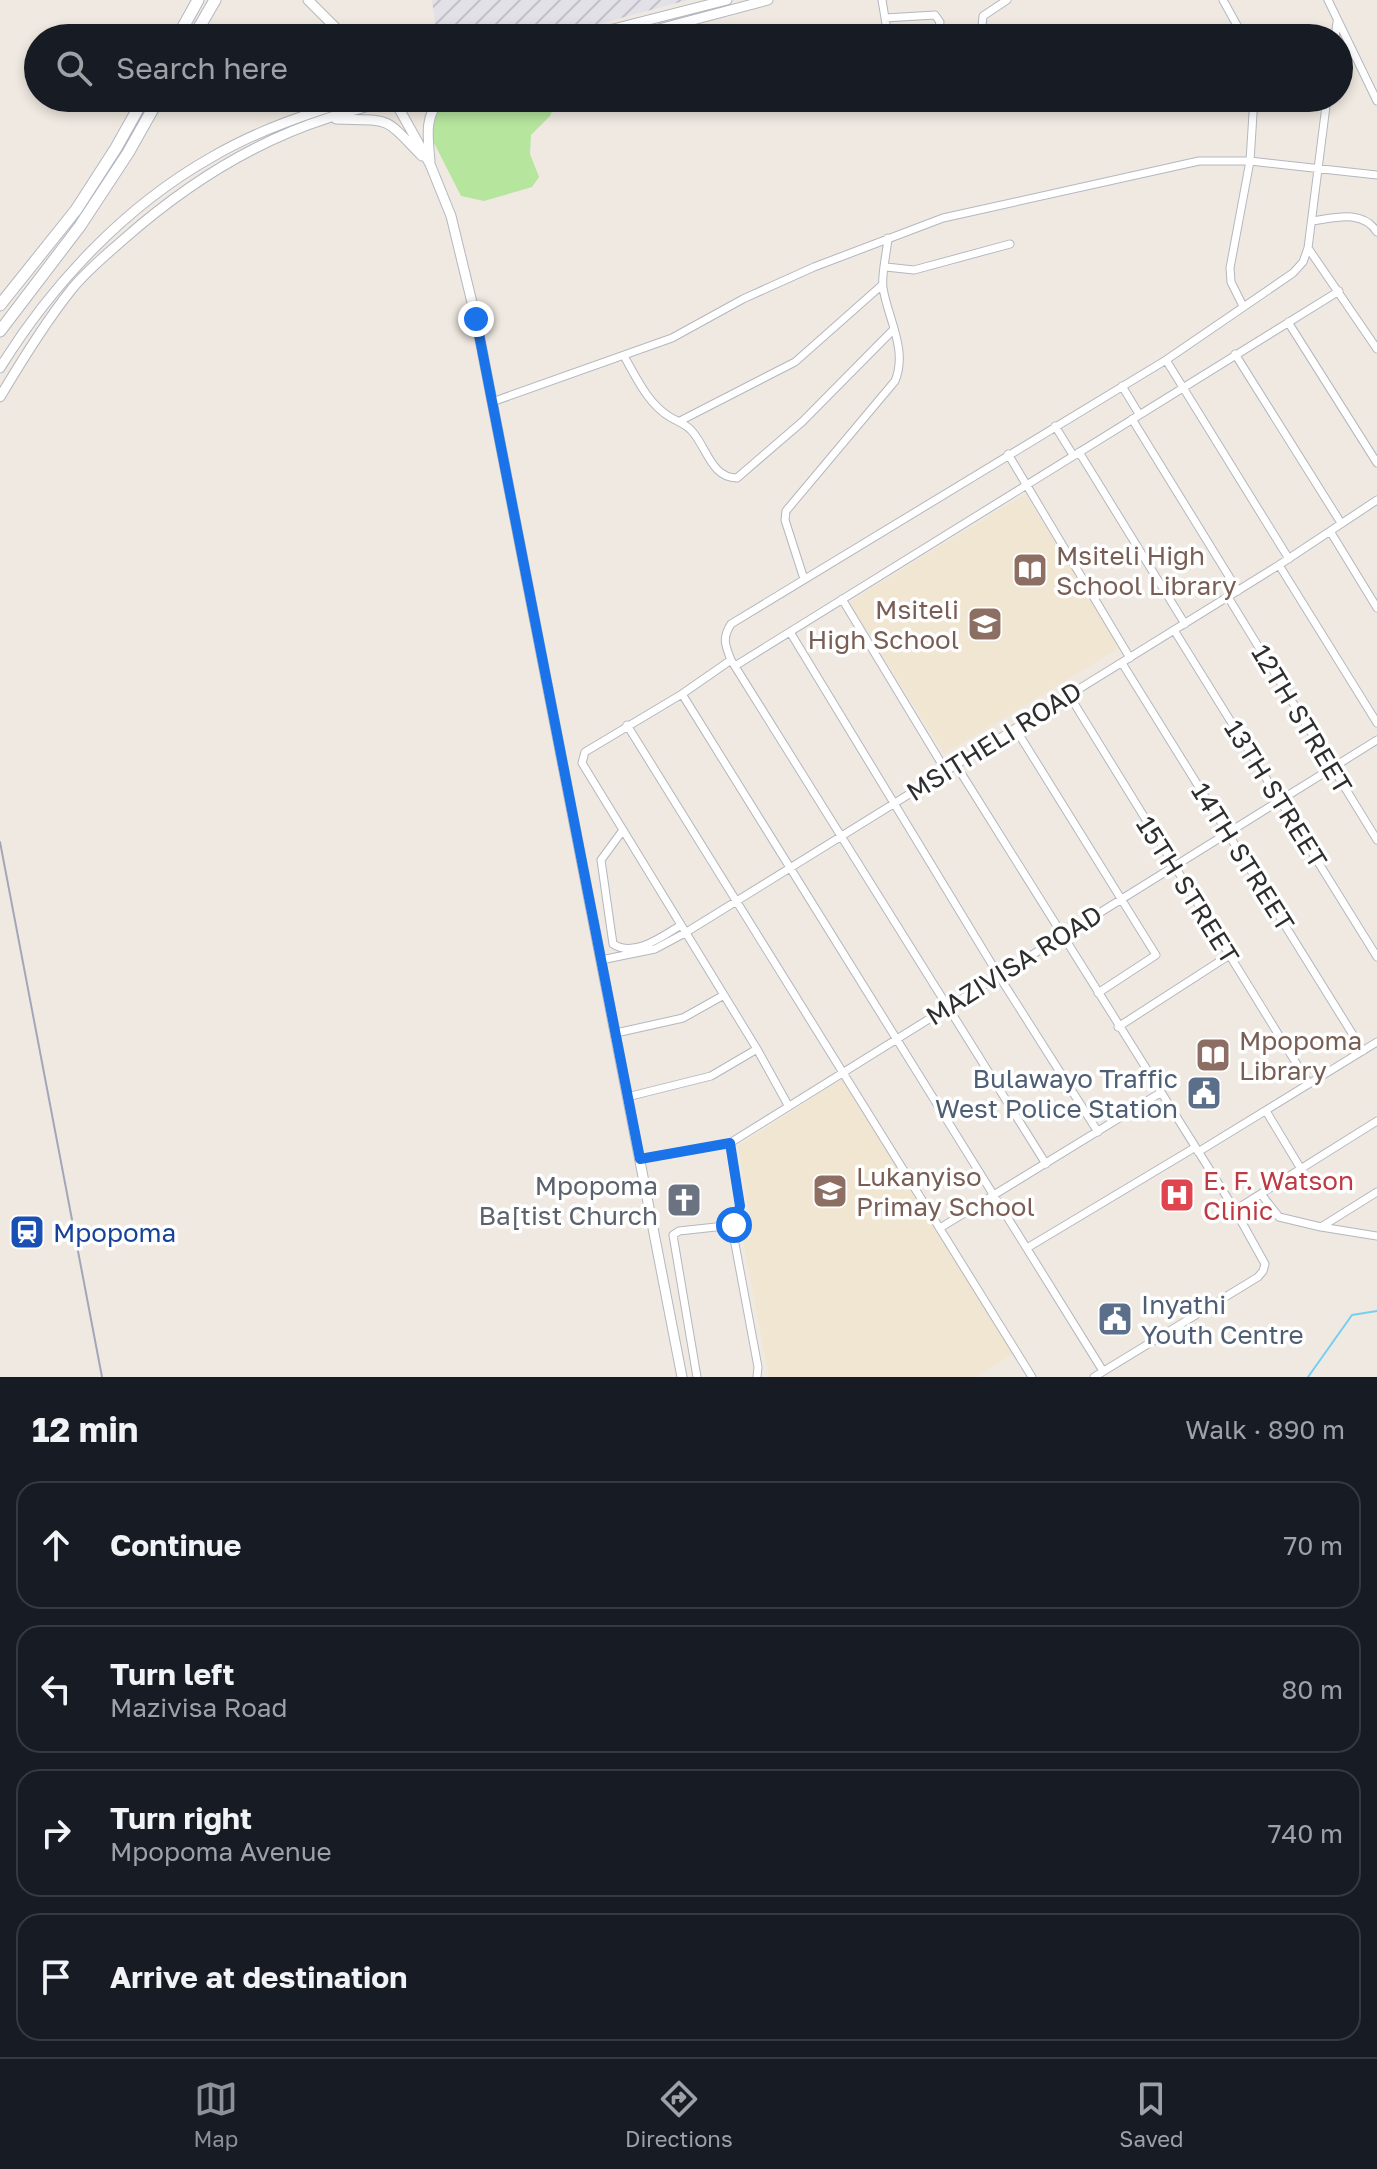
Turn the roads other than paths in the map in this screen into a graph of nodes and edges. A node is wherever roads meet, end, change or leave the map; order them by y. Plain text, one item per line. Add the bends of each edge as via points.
1 (198, 0) edge
2 (215, 0) edge
3 (308, 0) edge
4 (727, 0) edge
5 (768, 0) edge
6 (882, 0) edge
7 (1007, 0) edge
8 (1223, 0) edge
9 (1328, 0) edge
10 (885, 18) junction
11 (326, 19) junction
12 (1338, 20) junction
13 (185, 24) edge
14 (201, 24) edge
15 (328, 24) edge
16 (331, 24) edge
17 (633, 24) edge
18 (678, 24) edge
19 (886, 24) edge
20 (940, 24) edge
21 (982, 24) edge
22 (1236, 24) edge
23 (1337, 24) edge
24 (1340, 24) edge
25 (1353, 51) edge
26 (1377, 101) edge
27 (136, 112) edge
28 (151, 112) edge
29 (302, 112) edge
30 (316, 112) edge
31 (347, 112) edge
32 (402, 112) edge
33 (430, 112) edge
34 (1253, 112) edge
35 (1325, 112) edge
36 (326, 118) junction
37 (284, 122) junction
38 (1250, 161) junction
39 (430, 164) junction
40 (1317, 169) junction
41 (1377, 175) edge
42 (1312, 221) junction
43 (1377, 232) edge
44 (888, 238) junction
45 (1010, 244) dead end
46 (1308, 248) junction
47 (886, 267) junction
48 (882, 285) junction
49 (1339, 291) junction
50 (0, 305) edge
51 (1243, 306) junction
52 (1288, 322) junction
53 (894, 329) junction
54 (0, 331) edge
55 (1377, 349) edge
56 (1235, 354) junction
57 (624, 356) junction
58 (1166, 360) junction
59 (0, 368) edge
60 (1122, 386) junction
61 (1184, 386) junction
62 (0, 397) edge
63 (492, 402) junction
64 (1136, 416) junction
65 (680, 421) junction
66 (1055, 426) junction
67 (1076, 453) junction
68 (1008, 454) junction
69 (1377, 463) edge
70 (1026, 485) junction
71 (1377, 500) edge
72 (1341, 523) junction
73 (1330, 531) junction
74 (1289, 559) junction
75 (1279, 565) junction
76 (804, 579) junction
77 (1238, 591) junction
78 (1228, 597) junction
79 (842, 599) junction
80 (1377, 608) edge
81 (1185, 624) junction
82 (1174, 630) junction
83 (790, 632) junction
84 (1130, 658) junction
85 (733, 663) junction
86 (1122, 663) junction
87 (682, 694) junction
88 (1069, 695) junction
89 (1377, 723) edge
90 (627, 725) junction
91 (1015, 728) junction
92 (1377, 740) edge
93 (956, 765) junction
94 (1332, 768) junction
95 (946, 771) junction
96 (1280, 800) junction
97 (893, 804) junction
98 (623, 830) junction
99 (1228, 832) junction
100 (842, 836) junction
101 (1377, 840) edge
102 (1173, 867) junction
103 (789, 868) junction
104 (1121, 899) junction
105 (736, 900) junction
106 (683, 929) junction
107 (1061, 936) junction
108 (1228, 956) junction
109 (1377, 957) edge
110 (601, 960) junction
111 (999, 976) junction
112 (1098, 993) junction
113 (724, 995) junction
114 (946, 1009) junction
115 (1118, 1027) junction
116 (616, 1033) junction
117 (896, 1039) junction
118 (1377, 1042) edge
119 (757, 1049) junction
120 (1363, 1051) junction
121 (844, 1073) junction
122 (1309, 1084) junction
123 (1160, 1093) junction
124 (627, 1097) junction
125 (788, 1105) junction
126 (1266, 1111) junction
127 (1377, 1121) edge
128 (1098, 1132) junction
129 (730, 1143) junction
130 (1196, 1150) junction
131 (640, 1159) junction
132 (1046, 1164) junction
133 (1301, 1169) junction
134 (1377, 1192) edge
135 (1261, 1194) junction
136 (994, 1198) junction
137 (1235, 1210) junction
138 (734, 1225) junction
139 (1321, 1227) junction
140 (940, 1228) junction
141 (1377, 1236) edge
142 (1027, 1248) junction
143 (1103, 1371) junction
144 (682, 1377) edge
145 (697, 1377) edge
146 (757, 1377) edge
147 (1032, 1377) edge
148 (1094, 1377) edge

1 - 13 main road
2 - 14 main road
3 - 11 street
4 - 17 street
5 - 18 street
6 - 10 street
7 - 21 street via 983,16
8 - 22 street
9 - 12 street
10 - 19 street
10 - 20 street via 935,15
11 - 15 street
11 - 16 street
12 - 23 street
12 - 24 street
25 - 26 street
27 - 50 main road via 76,210
28 - 54 main road via 80,226
29 - 37 street
30 - 37 street
31 - 36 street
32 - 39 street
33 - 39 street
34 - 38 street
35 - 40 street
36 - 39 street via 392,124
36 - 62 street via 221,168 138,227 73,288
37 - 59 street via 211,157 103,240 52,294
38 - 40 street
38 - 44 street via 1199,161 986,207
38 - 51 street via 1230,268
39 - 63 street via 451,216
40 - 41 street
40 - 42 street
42 - 43 street via 1356,217
42 - 46 street
44 - 47 street
44 - 57 street
45 - 47 street via 914,270
46 - 49 street
46 - 51 street via 1293,273
47 - 48 street
48 - 53 street
48 - 65 street via 795,362
49 - 52 street
49 - 55 street
51 - 58 street
52 - 56 street
52 - 69 street
53 - 65 street via 802,422 737,478 718,471
53 - 76 street via 900,357 895,381 786,511
56 - 61 street
56 - 72 street
57 - 63 street
57 - 65 street via 644,391
58 - 60 street
58 - 61 street
60 - 64 street
60 - 66 street
61 - 64 street
61 - 74 street
63 - 110 street
64 - 67 street
64 - 77 street
66 - 67 street
66 - 68 street
67 - 70 street
67 - 81 street
68 - 70 street
68 - 76 street
70 - 79 street
70 - 84 street
71 - 72 street, MSITHELI ROAD
72 - 73 street, MSITHELI ROAD
73 - 74 street, MSITHELI ROAD
73 - 80 street
74 - 75 street, MSITHELI ROAD
75 - 77 street, MSITHELI ROAD
75 - 89 street
76 - 85 street via 731,624 724,644
77 - 78 street, MSITHELI ROAD
78 - 81 street, MSITHELI ROAD
78 - 94 street, 12TH STREET
79 - 83 street
79 - 95 street
81 - 82 street, MSITHELI ROAD
82 - 84 street, MSITHELI ROAD
82 - 96 street, 13TH STREET
83 - 85 street
83 - 97 street
84 - 86 street, MSITHELI ROAD
85 - 87 street
85 - 100 street
86 - 88 street, MSITHELI ROAD
86 - 99 street, 14TH STREET
87 - 90 street
87 - 103 street
88 - 91 street, MSITHELI ROAD
88 - 102 street, 15TH STREET
90 - 98 street via 585,752 582,763
90 - 105 street
91 - 93 street, MSITHELI ROAD
91 - 104 street
92 - 94 street, MAZIVISA ROAD
93 - 95 street, MSITHELI ROAD
93 - 107 street
94 - 96 street, MAZIVISA ROAD
94 - 101 street, 12TH STREET
95 - 97 street, MSITHELI ROAD
96 - 99 street, MAZIVISA ROAD
96 - 109 street, 13TH STREET
97 - 100 street, MSITHELI ROAD
97 - 111 street
98 - 106 street
98 - 106 street via 601,860 613,944 622,949 648,944
99 - 102 street, MAZIVISA ROAD
99 - 120 street, 14TH STREET
100 - 103 street, MSITHELI ROAD
100 - 114 street
102 - 104 street, MAZIVISA ROAD
102 - 108 street, 15TH STREET
103 - 105 street, MSITHELI ROAD
103 - 117 street
104 - 107 street, MAZIVISA ROAD
104 - 112 street via 1156,955
105 - 106 street, MSITHELI ROAD
105 - 121 street
106 - 110 street, MSITHELI ROAD via 655,949
106 - 113 street
107 - 111 street, MAZIVISA ROAD
107 - 112 street
108 - 115 street
108 - 122 street, 15TH STREET
110 - 116 street
111 - 114 street, MAZIVISA ROAD
111 - 128 street
112 - 115 street
113 - 116 street via 683,1018
113 - 119 street
114 - 117 street, MAZIVISA ROAD
114 - 132 street
115 - 123 street
116 - 124 street
117 - 121 street, MAZIVISA ROAD
117 - 136 street
118 - 120 street
119 - 124 street via 711,1076
119 - 125 street
120 - 122 street
121 - 125 street, MAZIVISA ROAD
121 - 140 street
122 - 126 street
123 - 128 street
123 - 130 street
124 - 131 street
125 - 129 street, MAZIVISA ROAD
126 - 130 street
126 - 133 street
127 - 133 street
128 - 132 street
129 - 131 street, MAZIVISA ROAD
129 - 138 street via 740,1206
130 - 137 street
130 - 142 street
131 - 144 street
132 - 136 street
133 - 135 street
134 - 139 street
135 - 137 street
135 - 139 street via 1279,1217
136 - 140 street
136 - 142 street
137 - 143 street via 1263,1259 1263,1271
138 - 145 street via 673,1235
138 - 146 street
139 - 141 street
140 - 147 street
142 - 143 street
143 - 148 street

